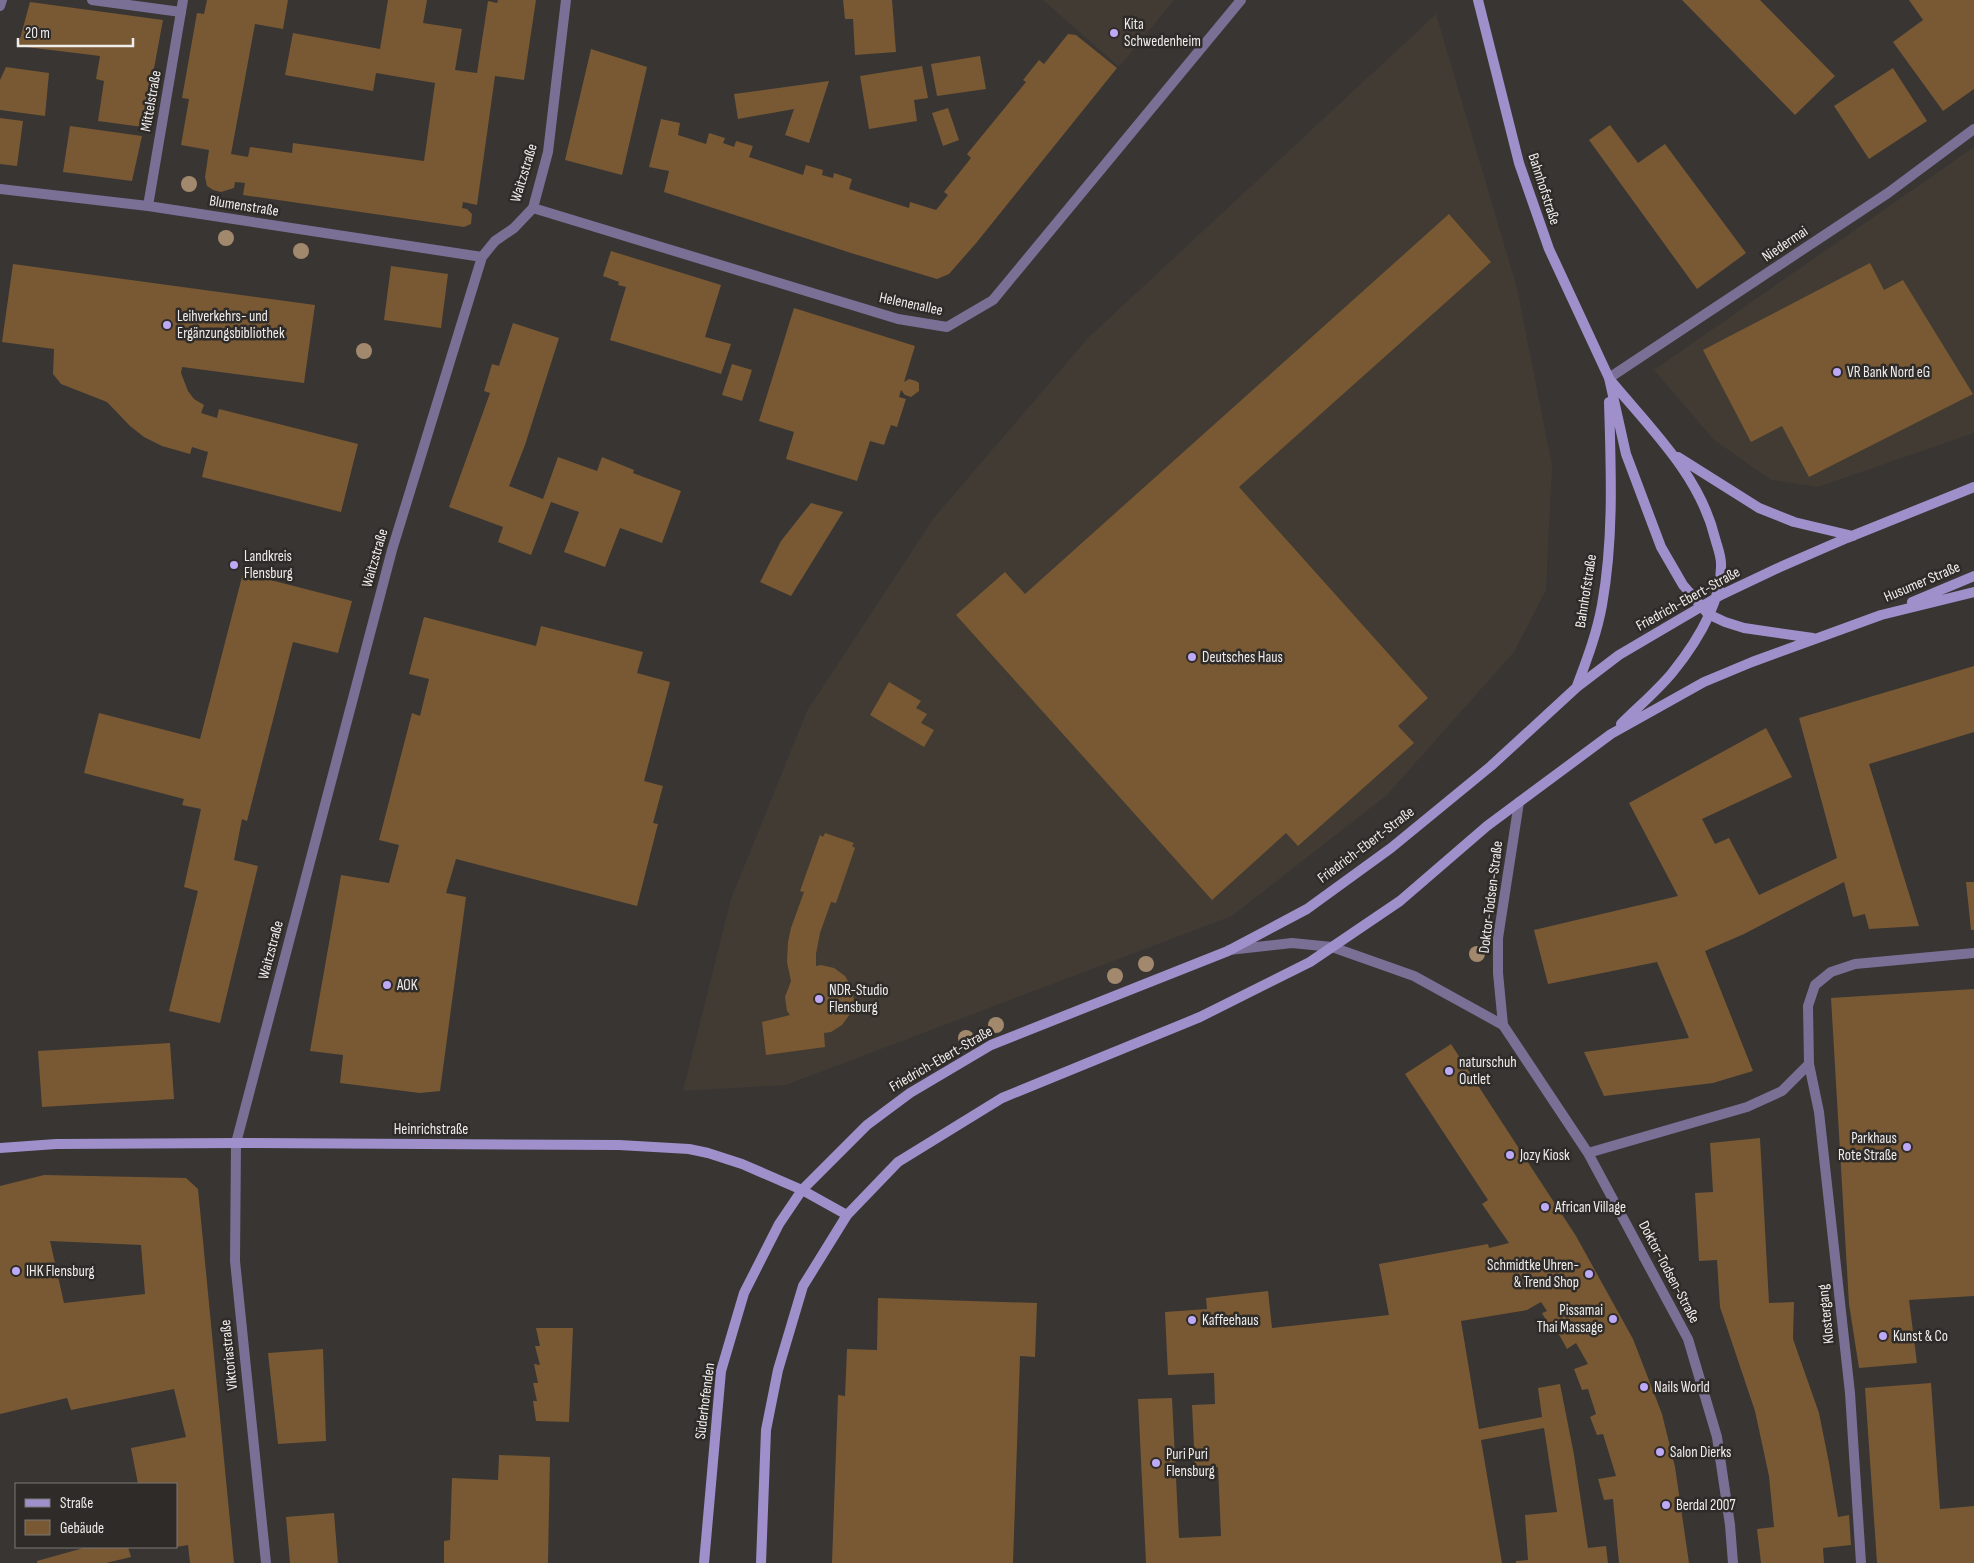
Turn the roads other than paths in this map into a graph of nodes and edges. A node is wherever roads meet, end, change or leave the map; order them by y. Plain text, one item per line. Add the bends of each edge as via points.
1 (2, 0) edge
2 (92, 0) edge
3 (183, 0) edge
4 (566, 0) edge
5 (1241, 0) edge
6 (1478, 0) edge
7 (0, 6) edge
8 (181, 12) junction
9 (1974, 129) edge
10 (0, 189) edge
11 (148, 206) junction
12 (533, 208) junction
13 (482, 257) junction
14 (1609, 378) junction
15 (1673, 455) junction
16 (1974, 487) edge
17 (1853, 536) junction
18 (1974, 576) edge
19 (1974, 592) edge
20 (1715, 599) junction
21 (1704, 611) junction
22 (1881, 615) junction
23 (1816, 638) junction
24 (1577, 687) junction
25 (1611, 734) junction
26 (1519, 802) junction
27 (1332, 948) junction
28 (1228, 951) junction
29 (1974, 953) edge
30 (1503, 1025) junction
31 (1809, 1064) junction
32 (236, 1143) junction
33 (0, 1148) edge
34 (1588, 1153) junction
35 (802, 1190) junction
36 (847, 1215) junction
37 (779, 1224) joint
38 (266, 1563) edge
39 (704, 1563) edge
40 (761, 1563) edge
41 (1733, 1563) edge
42 (1861, 1563) edge

1 - 7 street
2 - 8 street
3 - 8 street, Mittelstraße
4 - 12 street, Waitzstraße via 548,152
5 - 12 street, Helenenallee via 993,300 947,327 898,320
6 - 14 main road, Bahnhofstraße via 1522,172 1549,249
8 - 11 street, Mittelstraße
9 - 14 street, Niedermai via 1888,192
10 - 11 street, Blumenstraße
11 - 13 street, Blumenstraße
12 - 13 street, Waitzstraße
13 - 32 street, Waitzstraße via 392,550
14 - 15 main road, Bahnhofstraße
14 - 21 main road, Bahnhofstraße via 1626,454 1660,546 1683,585
14 - 24 main road, Bahnhofstraße via 1612,506 1606,574 1596,631
15 - 17 main road, Bahnhofstraße via 1759,508 1794,522
15 - 20 main road, Bahnhofstraße via 1692,483 1712,523 1721,562
16 - 17 main road, Friedrich-Ebert-Straße
17 - 20 main road, Friedrich-Ebert-Straße
18 - 22 main road, Husumer Straße
19 - 22 main road
20 - 21 main road, Friedrich-Ebert-Straße
21 - 23 main road, Bahnhofstraße via 1744,628
21 - 24 main road, Friedrich-Ebert-Straße via 1619,655
21 - 25 main road via 1699,633 1671,673
22 - 23 main road
23 - 25 main road via 1704,682
24 - 28 main road, Friedrich-Ebert-Straße via 1491,766 1391,848 1307,909
25 - 26 main road
26 - 27 main road via 1400,901
26 - 30 street, Doktor-Todsen-Straße via 1498,938
27 - 28 street, Doktor-Todsen-Straße via 1292,943
27 - 30 street, Doktor-Todsen-Straße via 1414,976
27 - 36 main road via 1200,1017 1002,1098 898,1162
28 - 35 main road, Friedrich-Ebert-Straße via 991,1045 910,1093 867,1125
29 - 31 street, Klostergang via 1855,964 1831,972 1815,985 1808,1006
30 - 34 street, Doktor-Todsen-Straße
31 - 34 street via 1782,1091 1747,1107
31 - 42 street, Klostergang via 1819,1112 1849,1383
32 - 33 main road, Heinrichstraße via 56,1144
32 - 35 main road, Heinrichstraße via 619,1145 688,1149 742,1164
32 - 38 street, Viktoriastraße via 235,1261
34 - 41 street, Doktor-Todsen-Straße via 1688,1339 1717,1437
35 - 36 main road, Heinrichstraße
35 - 37 main road, Friedrich-Ebert-Straße
36 - 40 main road via 803,1286 778,1370 766,1430
37 - 39 main road, Süderhofenden via 744,1293 721,1370

